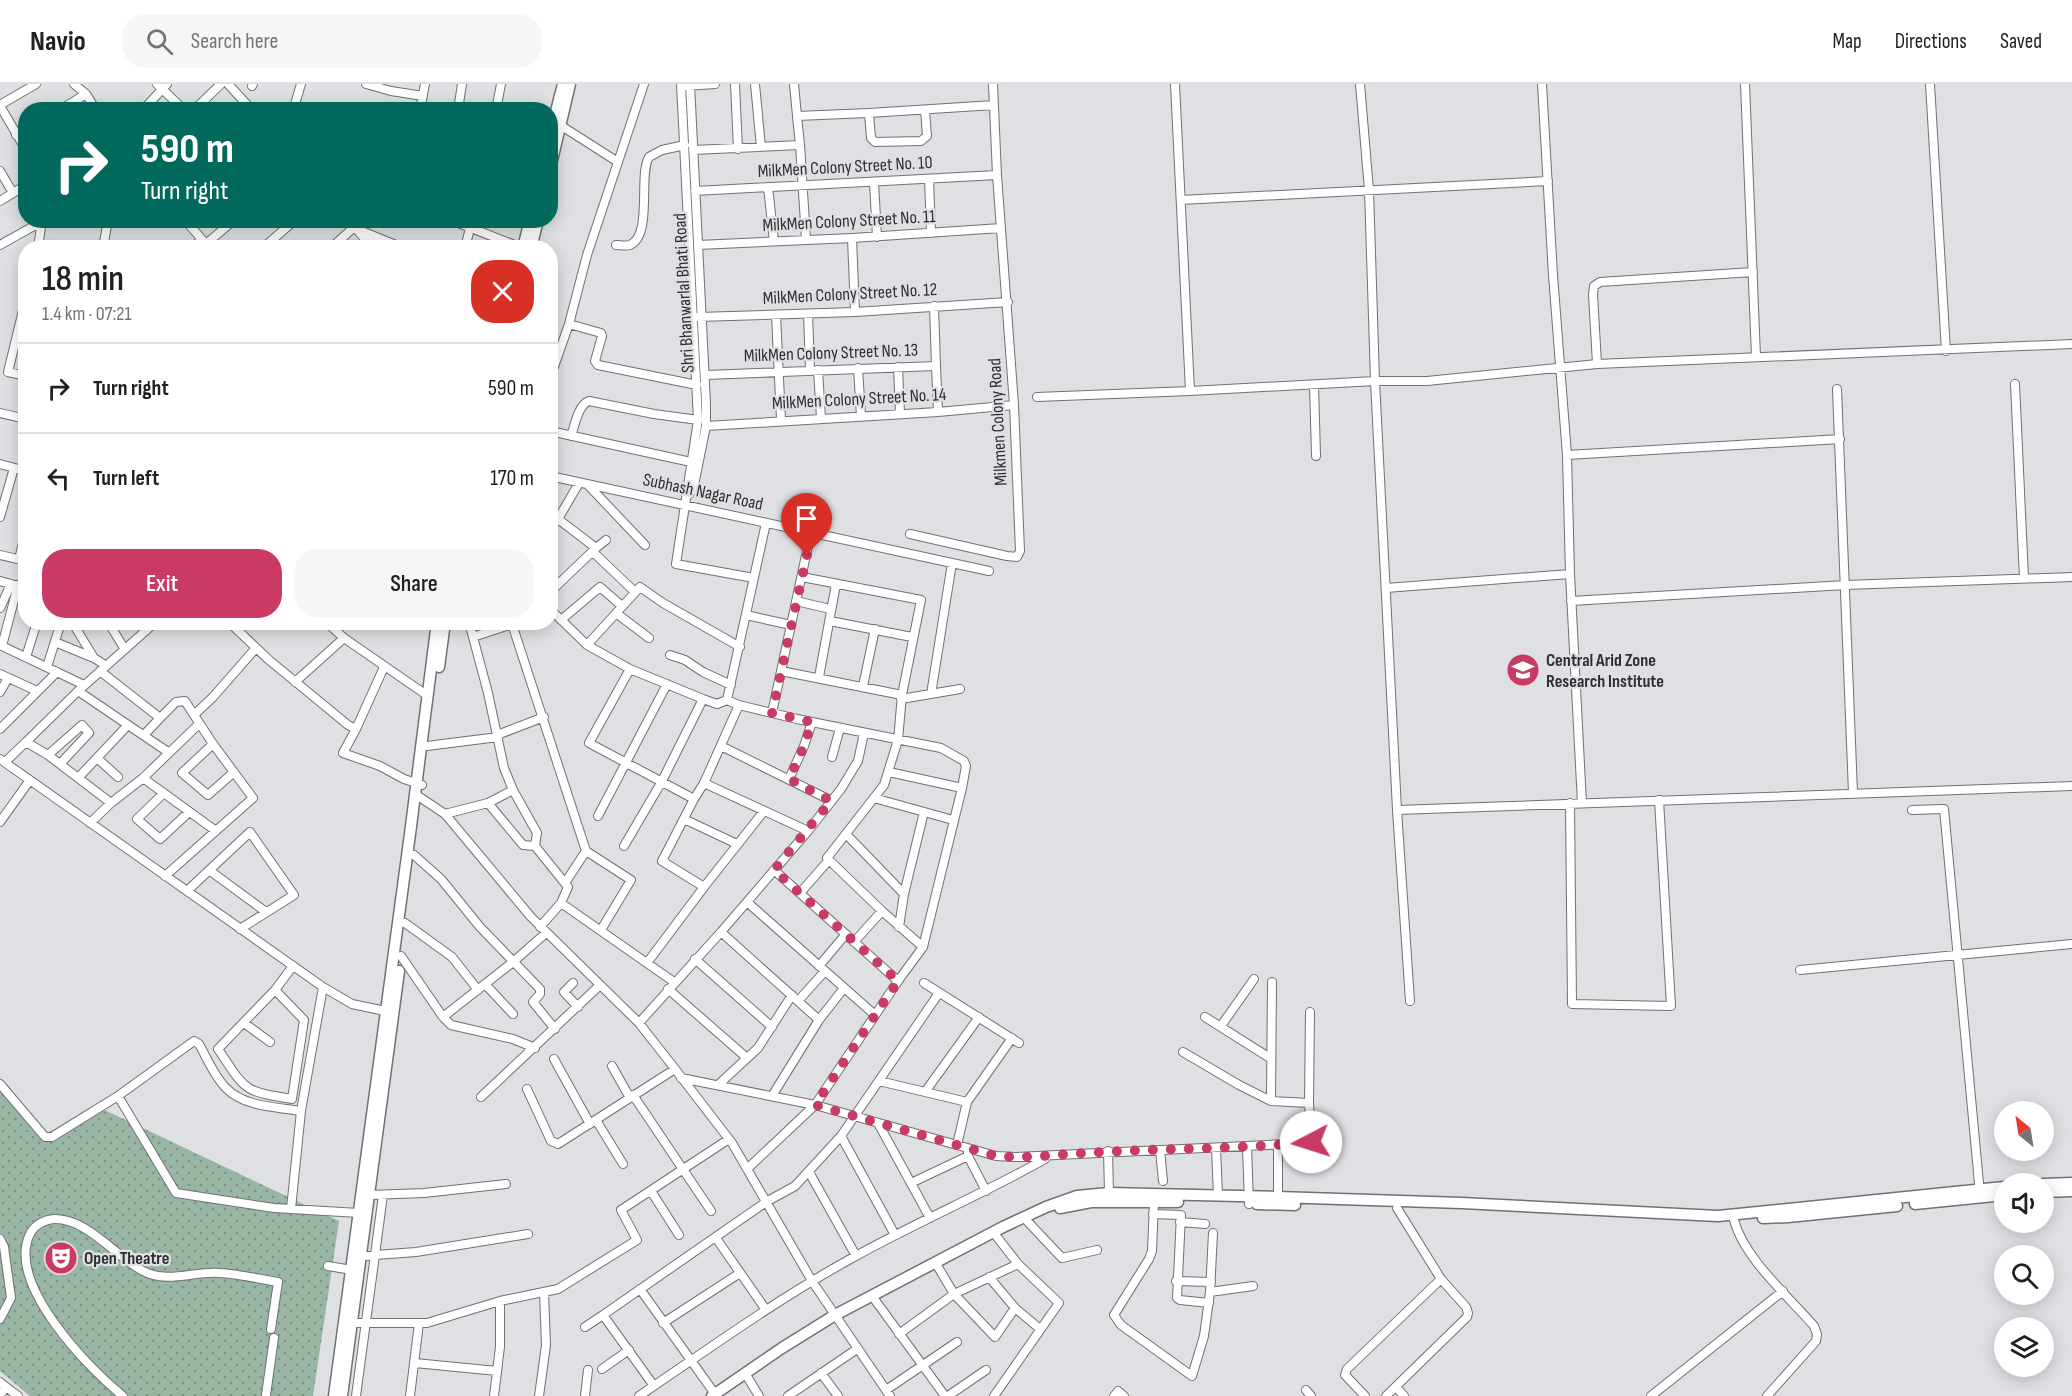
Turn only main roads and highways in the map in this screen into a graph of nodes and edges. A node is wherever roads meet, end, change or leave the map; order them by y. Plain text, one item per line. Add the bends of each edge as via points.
1 (562, 84) edge
2 (570, 84) edge
3 (558, 102) edge
4 (558, 135) edge
5 (436, 630) edge
6 (444, 630) edge
7 (418, 790) junction
8 (390, 1012) junction
9 (2072, 1183) edge
10 (2054, 1184) edge
11 (1994, 1190) edge
12 (2072, 1191) edge
13 (2054, 1192) edge
14 (1980, 1193) junction
15 (1994, 1194) edge
16 (1249, 1200) junction
17 (836, 1318) junction
18 (716, 1395) edge
19 (334, 1396) edge
20 (342, 1396) edge

1 - 3 main road
2 - 4 main road
5 - 7 main road
6 - 7 main road
7 - 8 main road
7 - 8 main road via 414,855
8 - 19 main road
8 - 20 main road
9 - 10 main road
11 - 14 main road
12 - 13 main road
14 - 15 main road
14 - 16 main road via 1718,1216 1462,1203 1278,1197
14 - 16 main road via 1734,1220
16 - 17 main road via 1081,1203 1061,1208
16 - 17 main road via 1109,1193 1077,1196 1003,1227
17 - 18 main road
17 - 18 main road via 782,1348

